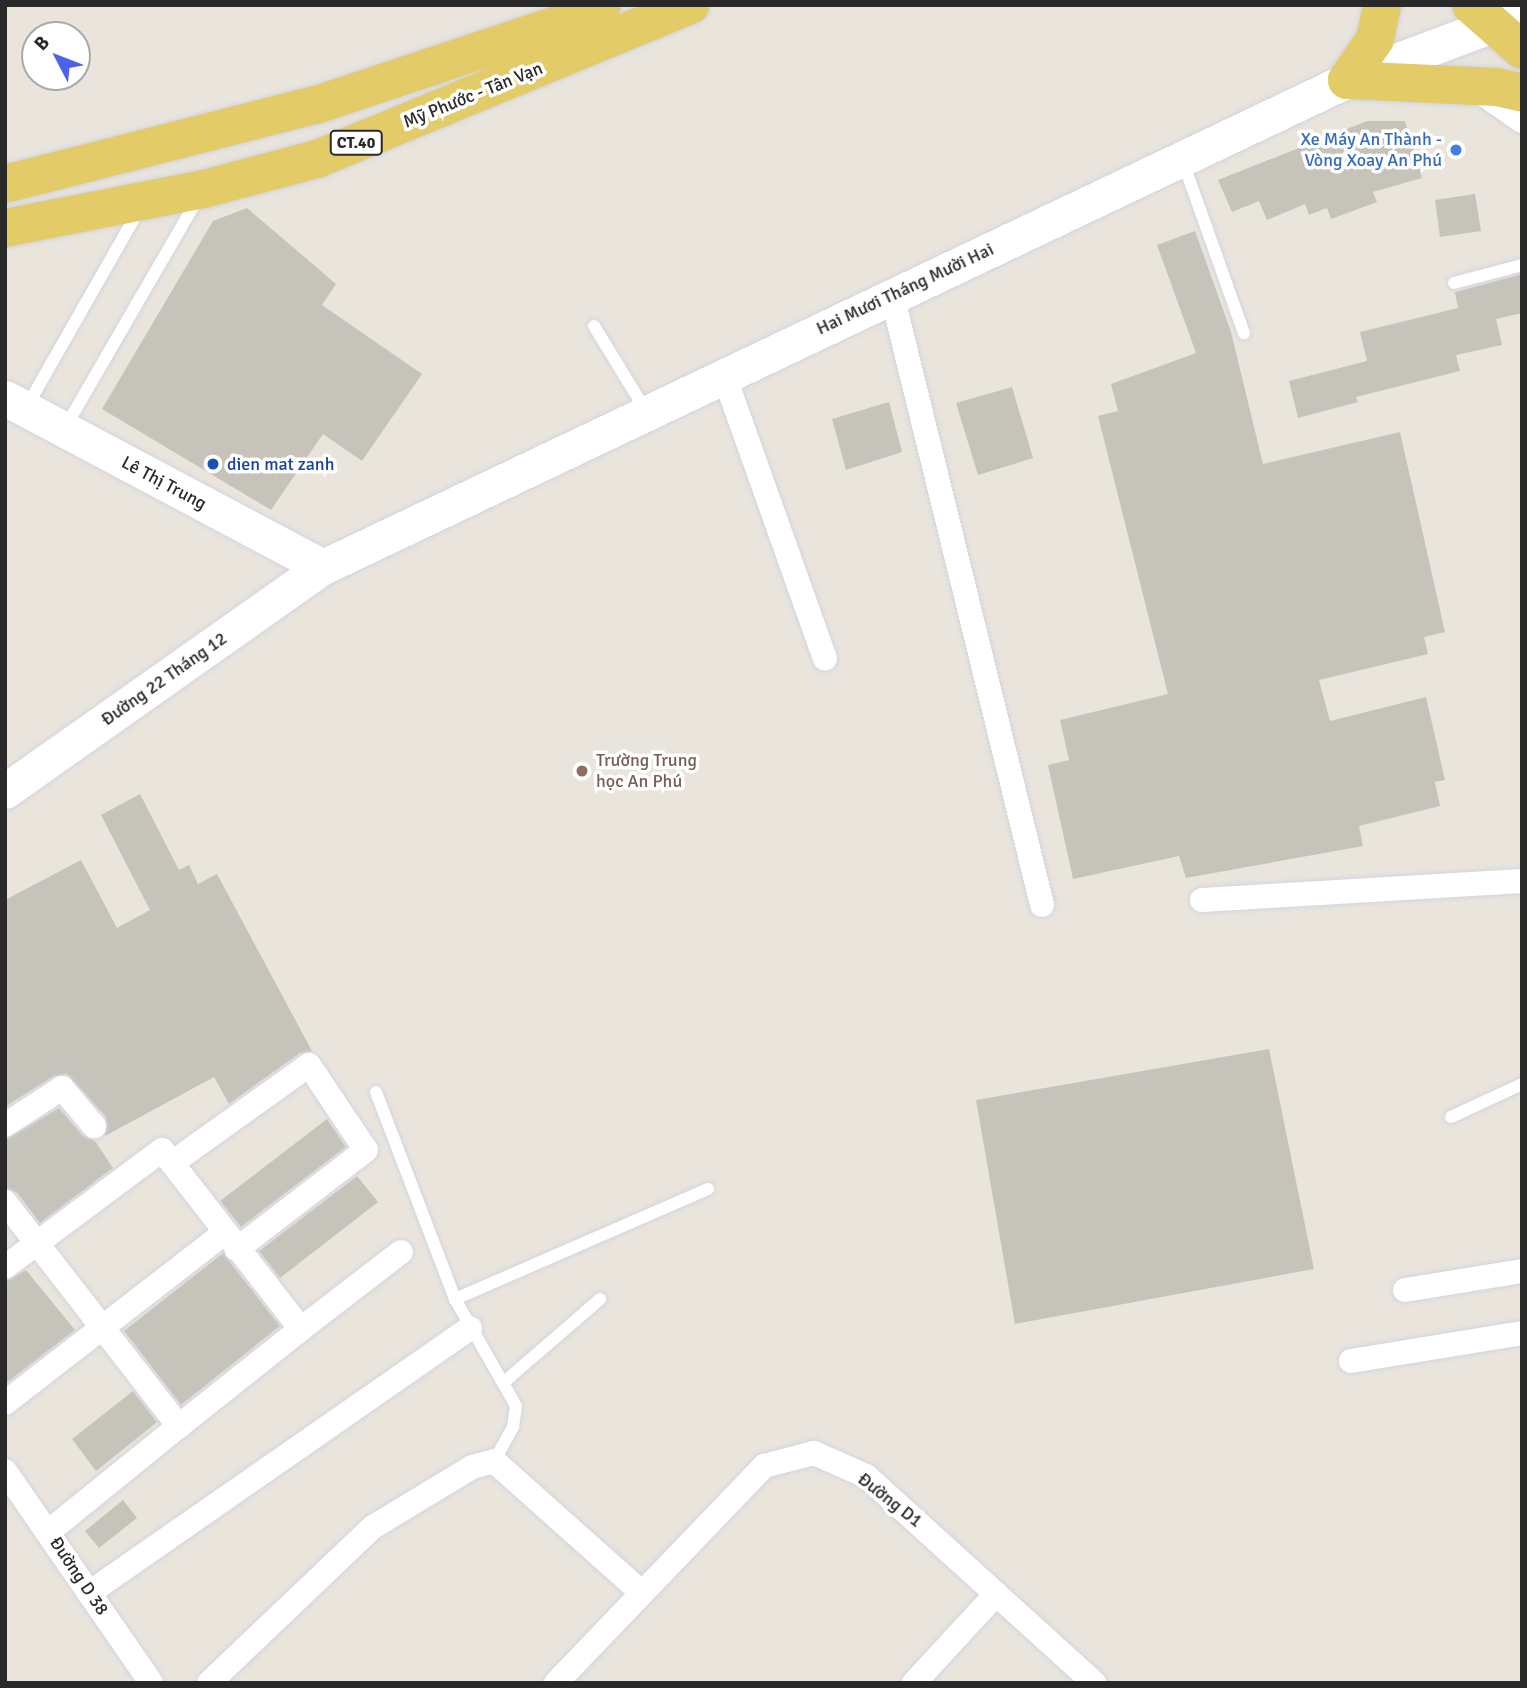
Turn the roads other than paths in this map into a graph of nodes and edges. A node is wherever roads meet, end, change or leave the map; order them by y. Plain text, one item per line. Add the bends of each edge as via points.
1 (602, 5) edge
2 (691, 5) edge
3 (1382, 5) edge
4 (1495, 14) edge
5 (1522, 50) edge
6 (1347, 80) junction
7 (1463, 85) junction
8 (1522, 93) edge
9 (1522, 121) edge
10 (1183, 160) junction
11 (5, 184) edge
12 (204, 188) junction
13 (145, 200) junction
14 (5, 228) edge
15 (1522, 265) edge
16 (1454, 283) dead end
17 (892, 295) junction
18 (594, 326) dead end
19 (1244, 333) dead end
20 (723, 375) junction
21 (15, 403) edge
22 (646, 411) junction
23 (64, 430) junction
24 (323, 567) junction
25 (825, 659) dead end
26 (5, 790) edge
27 (1522, 881) edge
28 (1202, 900) dead end
29 (1042, 905) dead end
30 (1522, 1084) edge
31 (376, 1093) dead end
32 (1451, 1117) dead end
33 (5, 1125) edge
34 (94, 1126) dead end
35 (172, 1163) junction
36 (708, 1189) dead end
37 (5, 1202) edge
38 (231, 1241) junction
39 (36, 1244) junction
40 (401, 1252) dead end
41 (5, 1267) edge
42 (1522, 1271) edge
43 (1405, 1290) dead end
44 (455, 1299) junction
45 (600, 1299) dead end
46 (103, 1327) junction
47 (470, 1328) junction
48 (301, 1329) junction
49 (1522, 1333) edge
50 (1351, 1361) dead end
51 (504, 1382) junction
52 (5, 1403) edge
53 (178, 1426) junction
54 (494, 1461) junction
55 (5, 1471) edge
56 (13, 1502) edge
57 (48, 1532) junction
58 (89, 1592) junction
59 (642, 1593) junction
60 (996, 1594) junction
61 (151, 1683) edge
62 (209, 1683) edge
63 (556, 1683) edge
64 (914, 1683) edge
65 (1094, 1683) edge

1 - 11 main road, Mỹ Phước - Tân Vạn via 569,21 316,105
2 - 12 main road, Mỹ Phước - Tân Vạn / CT.40 via 317,159
3 - 6 main road via 1375,39
4 - 5 main road
4 - 6 main road, Hai Mươi Tháng Mười Hai
6 - 7 main road
6 - 10 main road, Hai Mươi Tháng Mười Hai
7 - 8 main road
7 - 9 street via 1483,93
10 - 17 main road, Hai Mươi Tháng Mười Hai
10 - 19 lane
12 - 13 main road, Mỹ Phước - Tân Vạn / CT.40
12 - 23 lane
13 - 14 main road, Mỹ Phước - Tân Vạn / CT.40
13 - 21 lane
15 - 16 lane
17 - 20 main road, Hai Mươi Tháng Mười Hai
17 - 29 street
18 - 22 lane
20 - 22 main road, Hai Mươi Tháng Mười Hai
20 - 25 street
21 - 23 main road, Lê Thị Trung
22 - 24 main road, Hai Mươi Tháng Mười Hai
23 - 24 main road, Lê Thị Trung
24 - 26 main road, Đường 22 Tháng 12
27 - 28 street
30 - 32 lane
31 - 44 lane
33 - 34 street via 62,1088
35 - 38 street
35 - 38 street via 309,1065 366,1150
35 - 39 street via 162,1150
36 - 44 lane
37 - 39 street
38 - 46 street
38 - 48 street
39 - 41 street
39 - 46 street
40 - 48 street
42 - 43 street
44 - 47 lane
45 - 51 lane
46 - 52 street
46 - 53 street
47 - 51 lane
47 - 58 street
48 - 53 street
49 - 50 street
51 - 54 lane via 516,1406 513,1427
53 - 57 street
54 - 59 street
54 - 62 street via 472,1467 373,1527
55 - 56 street, Đường D 38
56 - 57 street, Đường D 38
57 - 58 street, Đường D 38
58 - 61 street, Đường D 38
59 - 60 street, Đường D1 via 764,1466 814,1452 866,1476
59 - 63 street, Đường D1
60 - 64 street
60 - 65 street, Đường D1

